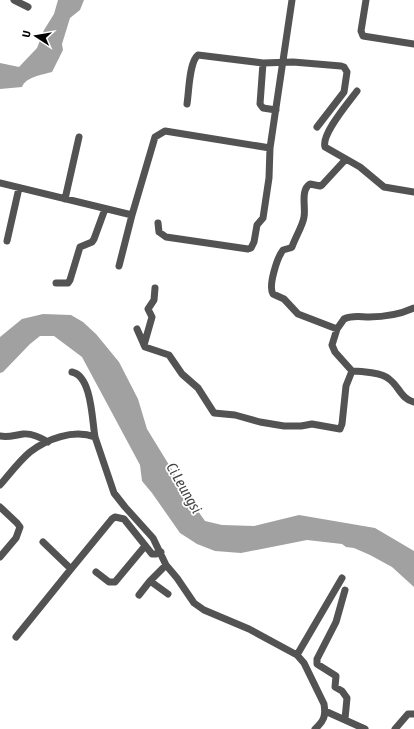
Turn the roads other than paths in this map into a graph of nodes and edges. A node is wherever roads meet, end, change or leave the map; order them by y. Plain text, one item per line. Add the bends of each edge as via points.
1 (14, 0) edge
2 (292, 0) edge
3 (366, 0) edge
4 (28, 7) dead end
5 (414, 44) edge
6 (263, 63) junction
7 (283, 63) junction
8 (357, 91) dead end
9 (187, 104) dead end
10 (276, 110) junction
11 (317, 127) dead end
12 (79, 137) dead end
13 (270, 148) junction
14 (346, 159) junction
15 (0, 183) edge
16 (19, 188) junction
17 (414, 192) edge
18 (65, 199) junction
19 (105, 209) junction
20 (132, 215) junction
21 (158, 223) dead end
22 (7, 240) dead end
23 (119, 266) dead end
24 (56, 283) dead end
25 (155, 288) dead end
26 (414, 308) edge
27 (137, 329) dead end
28 (337, 329) junction
29 (144, 345) junction
30 (352, 371) junction
31 (72, 372) dead end
32 (414, 402) edge
33 (0, 436) edge
34 (95, 437) junction
35 (48, 442) junction
36 (0, 485) edge
37 (0, 507) edge
38 (43, 542) dead end
39 (146, 546) junction
40 (160, 552) junction
41 (0, 557) edge
42 (166, 565) junction
43 (71, 569) junction
44 (96, 572) dead end
45 (342, 578) dead end
46 (150, 581) junction
47 (345, 590) dead end
48 (168, 594) dead end
49 (138, 595) dead end
50 (16, 637) dead end
51 (296, 655) junction
52 (325, 711) junction
53 (414, 714) edge
54 (344, 719) junction
55 (315, 729) edge
56 (365, 729) edge
57 (395, 729) edge

1 - 4 street
2 - 7 street
3 - 5 street via 363,36
6 - 7 street
6 - 9 street via 198,55 192,64
6 - 10 street via 260,104 263,108
7 - 10 street
7 - 11 street via 341,66 346,69 344,92
8 - 14 street via 324,140 327,149
10 - 13 street
12 - 18 street
13 - 20 street via 165,131 155,137
13 - 21 street via 270,178 263,218 257,225 251,248 166,237 159,232
14 - 17 street via 384,187
14 - 28 street via 322,185 307,186 304,218 292,247 283,250 279,256 271,290 273,294 289,303 298,314
15 - 16 street
16 - 18 street
16 - 22 street
18 - 19 street
19 - 20 street
19 - 24 street via 94,239 80,247 70,280 68,283
20 - 23 street
25 - 29 street via 154,300 148,309 152,317
26 - 28 street via 372,317 347,317
27 - 29 street
28 - 30 street via 333,348
29 - 30 street via 146,348 169,355 182,374 198,388 214,413 284,426 312,424 340,429 346,386
30 - 32 street via 388,378 405,399
31 - 34 street via 78,374 85,383
33 - 35 street via 33,435
34 - 35 street via 71,435
34 - 40 street via 114,493 153,538
35 - 36 street via 29,453
37 - 41 street via 20,527 16,538
38 - 43 street
39 - 40 street via 152,554
39 - 43 street via 124,519 115,517
39 - 44 street via 115,582 109,582
40 - 42 street
42 - 46 street
42 - 51 street via 198,607 249,629
43 - 50 street
45 - 51 street
46 - 48 street
46 - 49 street
47 - 54 street via 336,622 317,659 317,664 336,676 335,687 347,698
51 - 52 street via 304,663
52 - 54 street
52 - 55 street via 322,723
53 - 57 street via 408,714
54 - 56 street

